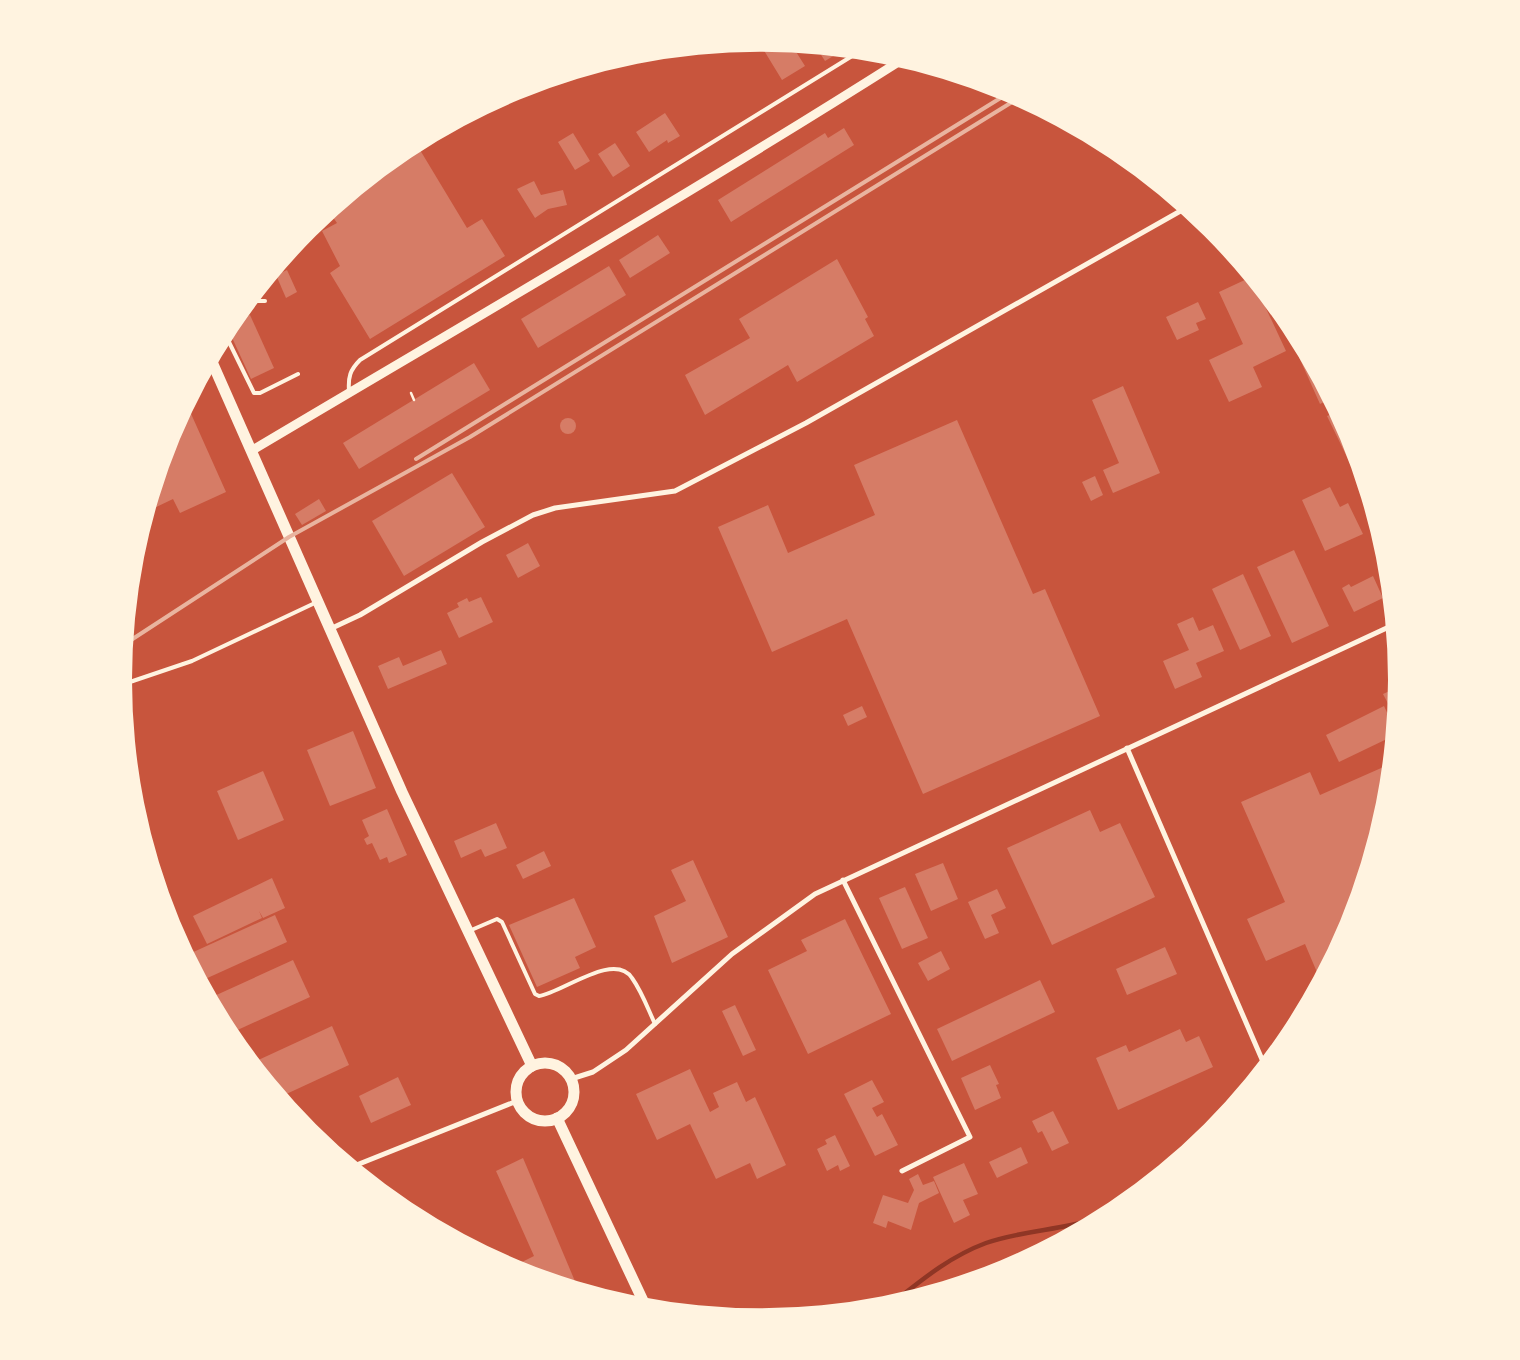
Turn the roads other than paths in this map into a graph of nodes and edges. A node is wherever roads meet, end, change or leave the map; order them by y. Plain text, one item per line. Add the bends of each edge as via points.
1 (847, 59) edge
2 (891, 67) edge
3 (1178, 212) edge
4 (260, 301) edge
5 (265, 301) dead end
6 (230, 344) edge
7 (215, 369) edge
8 (298, 374) dead end
9 (350, 393) junction
10 (251, 451) junction
11 (317, 602) junction
12 (330, 629) junction
13 (1385, 629) edge
14 (132, 681) edge
15 (1126, 748) junction
16 (843, 880) junction
17 (467, 932) junction
18 (655, 1024) junction
19 (1261, 1058) edge
20 (532, 1066) junction
21 (571, 1079) junction
22 (518, 1101) junction
23 (557, 1118) junction
24 (360, 1164) edge
25 (902, 1171) dead end
26 (639, 1295) edge

1 - 9 lane via 360,360 352,367 348,378
2 - 9 street via 776,139
3 - 12 street via 806,423 675,491 555,508 533,515
4 - 5 lane
6 - 8 lane via 254,393
7 - 10 main road
9 - 10 street
10 - 11 main road
11 - 12 main road
11 - 14 lane via 192,661
12 - 17 main road
13 - 15 street
15 - 16 street
15 - 19 street
16 - 18 street via 815,894 732,954
16 - 25 street via 970,1137
17 - 18 lane via 497,919 502,922 535,994 539,996 604,970 622,969 632,977
17 - 20 main road
18 - 21 street via 609,1063
20 - 21 main road via 554,1064
20 - 22 main road via 518,1081
21 - 23 main road via 572,1102
22 - 23 main road via 524,1112 533,1118 544,1121
22 - 24 street
23 - 26 main road

